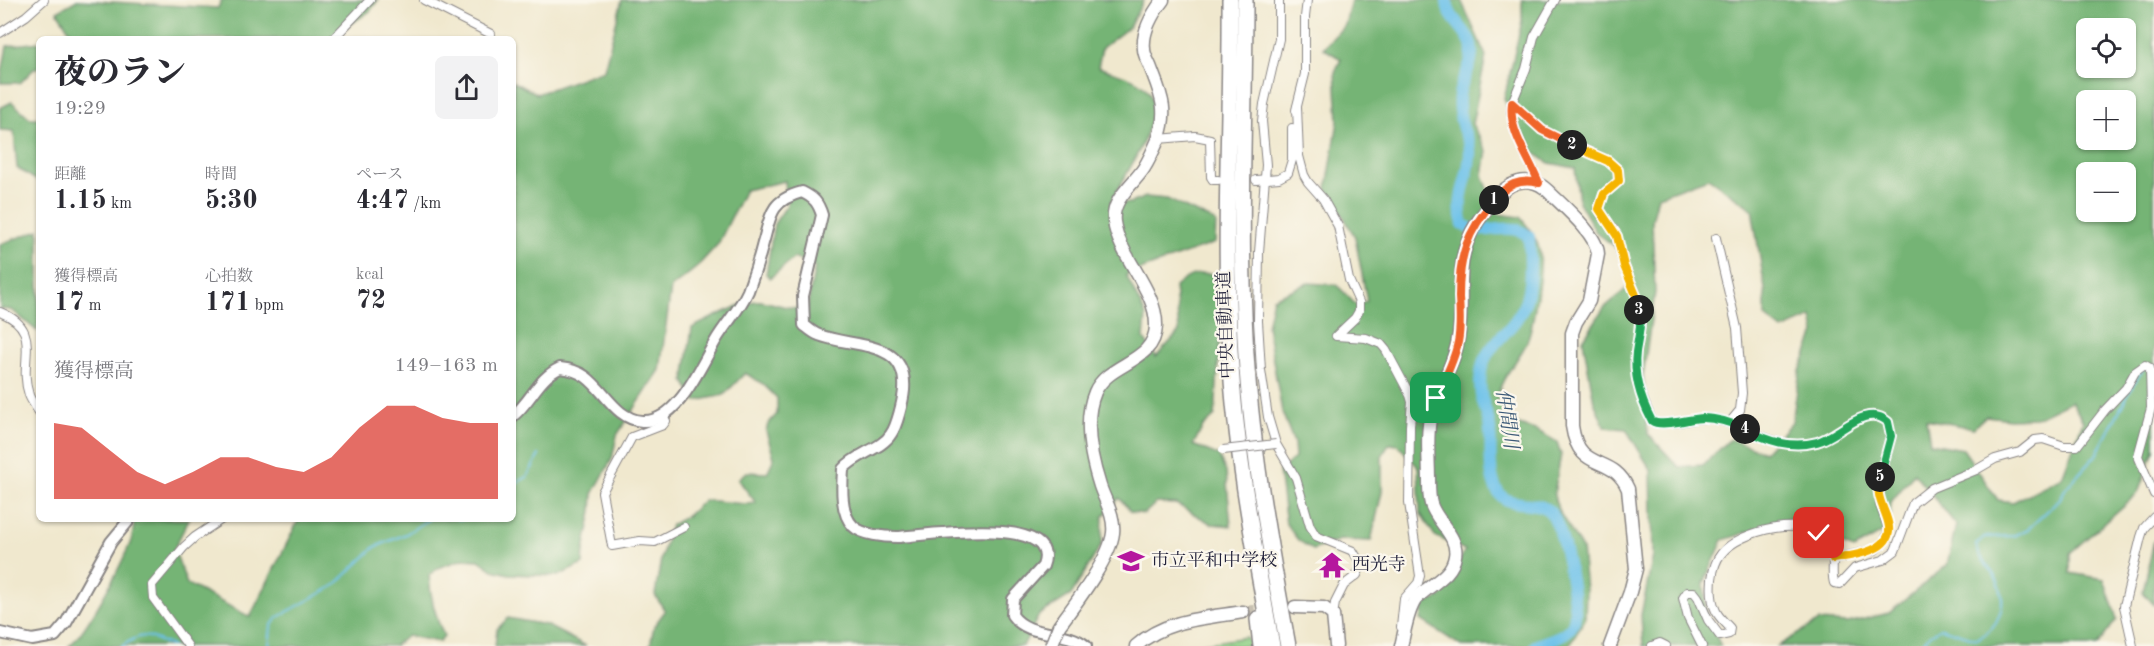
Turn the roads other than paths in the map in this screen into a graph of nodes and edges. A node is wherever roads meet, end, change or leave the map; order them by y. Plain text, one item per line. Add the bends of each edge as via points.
1 (44, 0) edge
2 (370, 0) edge
3 (424, 0) edge
4 (1163, 0) edge
5 (1230, 0) edge
6 (1245, 0) edge
7 (1280, 0) edge
8 (1307, 0) edge
9 (1556, 0) edge
10 (0, 33) edge
11 (491, 34) dead end
12 (336, 36) edge
13 (1512, 103) junction
14 (1297, 108) junction
15 (1158, 139) junction
16 (1218, 180) dead end
17 (1256, 180) dead end
18 (1265, 180) junction
19 (1539, 183) junction
20 (1716, 238) dead end
21 (0, 312) edge
22 (36, 407) edge
23 (516, 414) edge
24 (663, 416) junction
25 (1730, 422) junction
26 (1276, 444) junction
27 (1223, 450) dead end
28 (1240, 456) junction
29 (2154, 494) edge
30 (2154, 518) edge
31 (128, 522) edge
32 (218, 522) edge
33 (684, 527) dead end
34 (1833, 559) junction
35 (1295, 607) tunnel mouth
36 (1243, 612) tunnel mouth
37 (1333, 615) junction
38 (0, 633) edge
39 (1402, 642) edge
40 (188, 646) edge
41 (1051, 646) edge
42 (1086, 646) edge
43 (1136, 646) edge
44 (1261, 646) edge
45 (1272, 646) edge
46 (1288, 646) edge
47 (1336, 646) edge
48 (1610, 646) edge
49 (1652, 646) edge
50 (1666, 646) edge
51 (1702, 646) edge
52 (2133, 646) edge

1 - 10 street
2 - 12 street
3 - 11 street
4 - 15 main road via 1144,39 1144,51 1163,100 1164,120
5 - 28 highway, 中央自動車道 via 1227,278
6 - 46 highway, 中央自動車道 via 1245,348 1257,465
7 - 18 street via 1279,39 1262,121
8 - 14 street via 1305,74
9 - 13 street via 1534,37
13 - 19 street via 1515,130
13 - 25 street via 1542,130 1608,161 1618,170 1619,181 1604,194 1599,209 1614,229 1638,300 1641,322 1635,363 1638,387 1652,421 1661,424 1704,418
14 - 18 street via 1290,170 1284,176
14 - 39 street via 1304,175 1338,226 1349,280 1359,302 1355,318 1336,336 1366,338 1381,344 1412,402 1409,502 1420,576 1403,603
15 - 16 street via 1210,139 1211,177
15 - 41 main road, bridge via 1113,214 1117,234 1155,312 1156,332 1147,350 1101,382 1091,407 1091,446 1114,532 1103,560 1059,626
17 - 18 street
18 - 26 street via 1257,321 1268,417
19 - 39 main road via 1521,181 1500,193 1478,220 1466,243 1460,273 1458,342 1429,423 1430,502 1454,542 1456,553 1447,573 1416,600
19 - 48 main road via 1598,248 1590,301 1572,333 1572,426 1574,441 1581,452 1614,470 1628,489 1636,569
20 - 25 street via 1737,328 1742,393 1740,410
21 - 22 street via 15,319 26,331 29,396
23 - 24 main road via 543,378 561,368 587,377 621,413 633,420
24 - 33 street via 663,425 632,437 602,492 612,546 655,542
24 - 42 main road via 678,403 748,292 775,208 790,195 802,192 813,197 822,215 803,296 804,325 816,335 879,349 894,357 905,378 904,396 892,433 843,469 845,513 858,530 896,537 1004,531 1029,536 1041,545 1046,560 1014,599 1012,615 1026,628 1067,635
25 - 34 street via 1775,443 1821,441 1870,415 1888,422 1891,436 1879,482 1880,505 1889,530 1885,541 1875,550
26 - 27 street, bridge
26 - 37 street via 1296,478 1316,536 1353,551 1359,561 1357,575 1344,585
28 - 44 highway
28 - 45 highway, 中央自動車道
29 - 34 street via 2138,456 2151,408 2150,368 2145,365 2135,372 2078,446 2035,440 2020,452 1932,488 1913,503 1895,551 1883,560 1855,568 1840,584 1832,579
30 - 52 street via 2144,528 2124,606
31 - 38 main road via 111,542 55,636 32,640
32 - 40 street via 184,547 152,585 153,598
34 - 51 street via 1826,538 1800,527 1770,529 1740,539 1720,554 1712,582 1714,608 1730,628 1729,634 1720,636 1714,630 1696,594 1687,592 1683,598
35 - 37 main road via 1324,609
36 - 43 main road via 1187,620
37 - 47 main road
49 - 50 street

